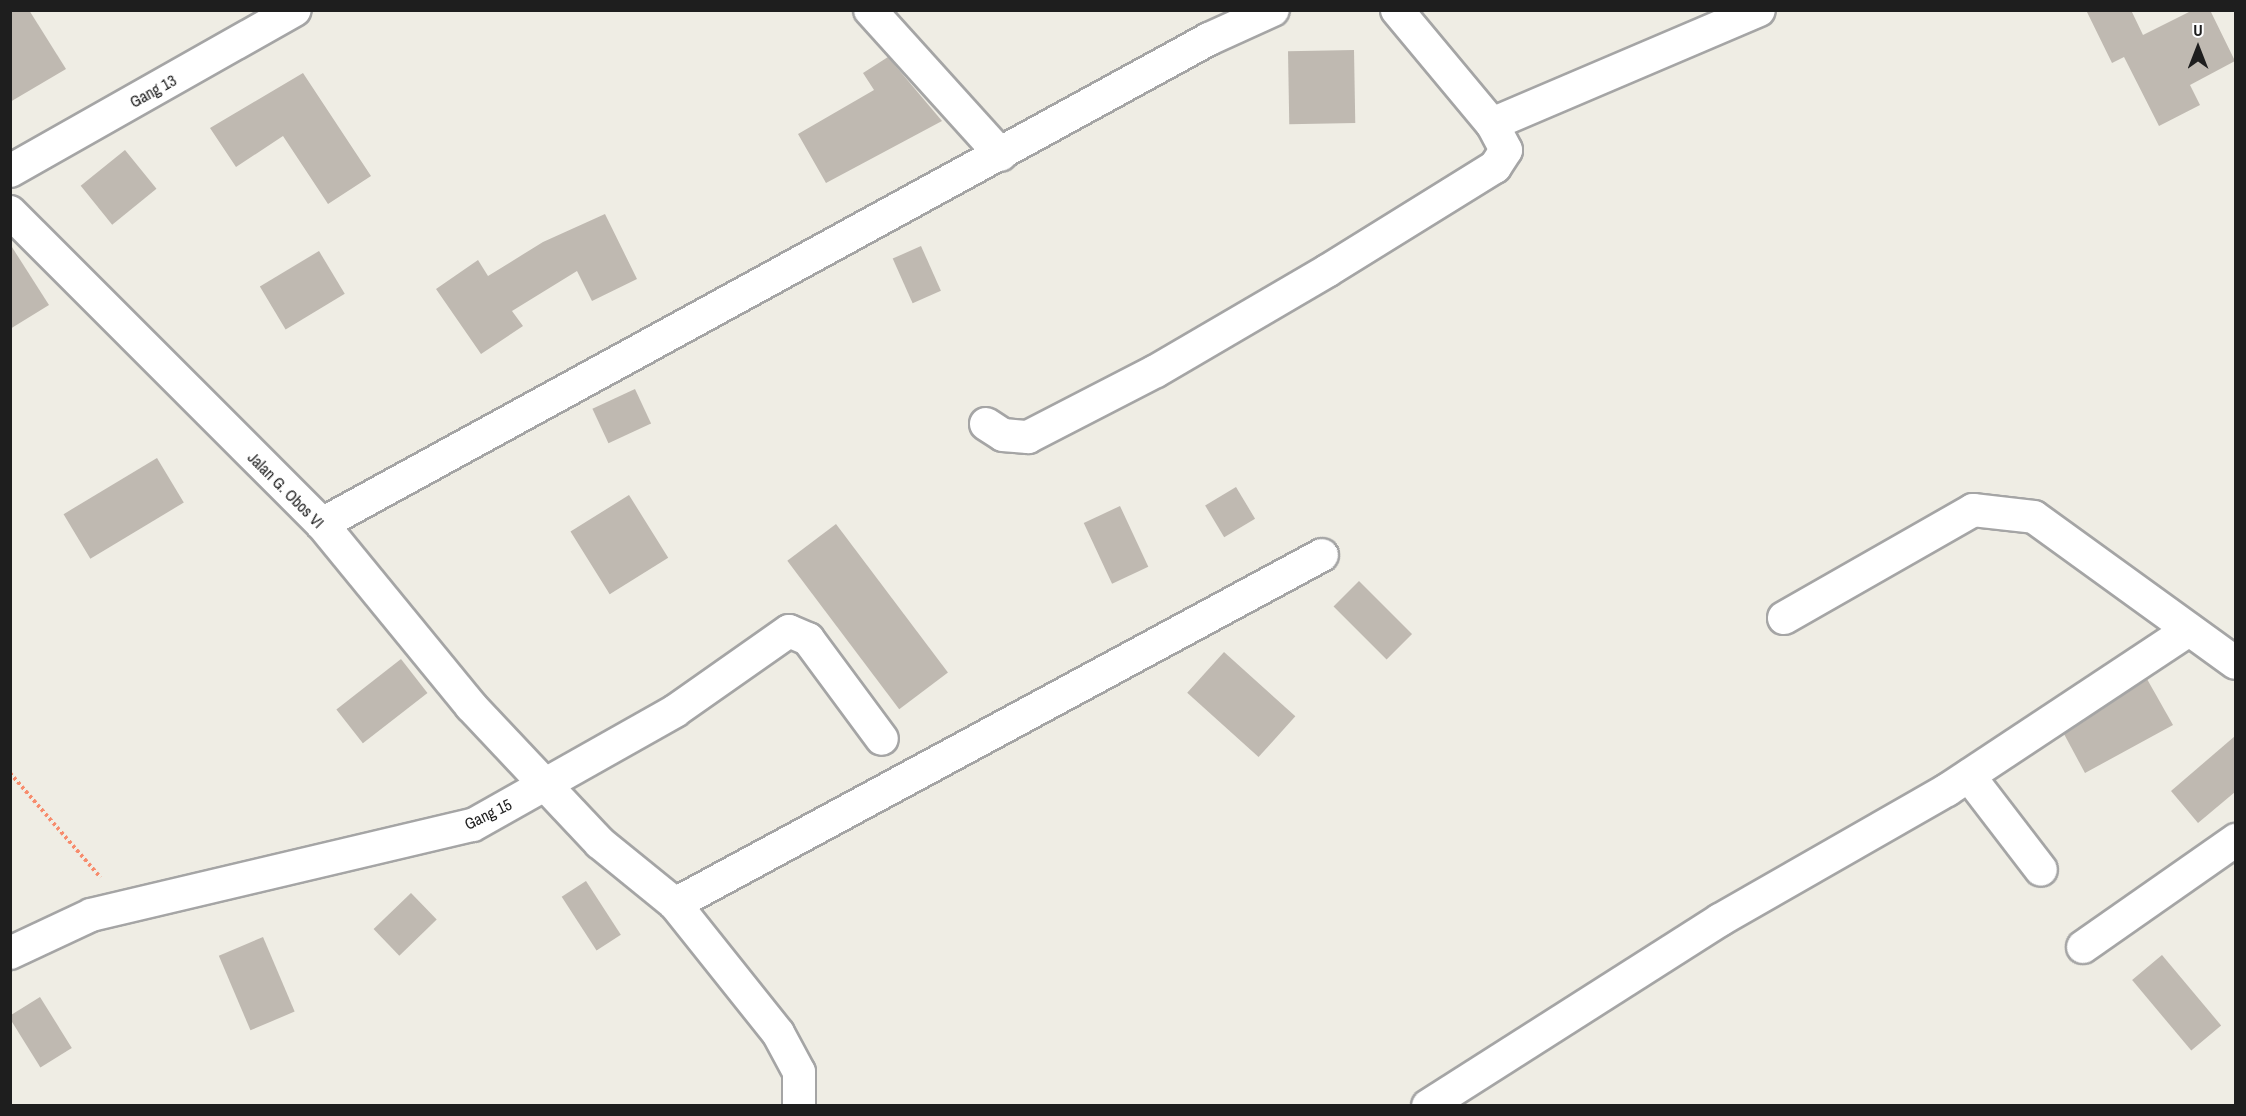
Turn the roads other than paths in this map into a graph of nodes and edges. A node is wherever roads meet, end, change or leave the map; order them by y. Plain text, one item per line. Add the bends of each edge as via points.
1 (295, 10) edge
2 (870, 10) edge
3 (1274, 10) edge
4 (1397, 10) edge
5 (1759, 10) edge
6 (1492, 123) junction
7 (1001, 155) junction
8 (10, 171) edge
9 (10, 212) edge
10 (986, 424) dead end
11 (322, 524) junction
12 (1322, 555) dead end
13 (1784, 618) dead end
14 (2189, 630) junction
15 (2235, 663) edge
16 (882, 739) dead end
17 (1969, 776) junction
18 (544, 784) junction
19 (2235, 840) edge
20 (2041, 870) dead end
21 (675, 904) junction
22 (2083, 947) dead end
23 (10, 953) edge
24 (799, 1106) edge
25 (1428, 1106) edge

1 - 8 street, Gang 13
2 - 7 street
3 - 7 street via 1209,39
4 - 6 street
5 - 6 street
6 - 10 street via 1506,150 1495,167 1327,271 1155,371 1028,437 1003,435
7 - 11 street
9 - 11 street, Jalan G. Obos VI
11 - 18 street, Jalan G. Obos VI via 471,706
12 - 21 street
13 - 14 street via 1973,510 2034,516
14 - 15 street
14 - 17 street
16 - 18 street, Gang 15 via 808,639 789,631 675,711
17 - 20 street
17 - 25 street via 1720,920
18 - 21 street, Jalan G. Obos VI via 600,843
18 - 23 street, Gang 15 via 473,825 91,915
19 - 22 street
21 - 24 street, Jalan G. Obos VI via 778,1033 799,1072

